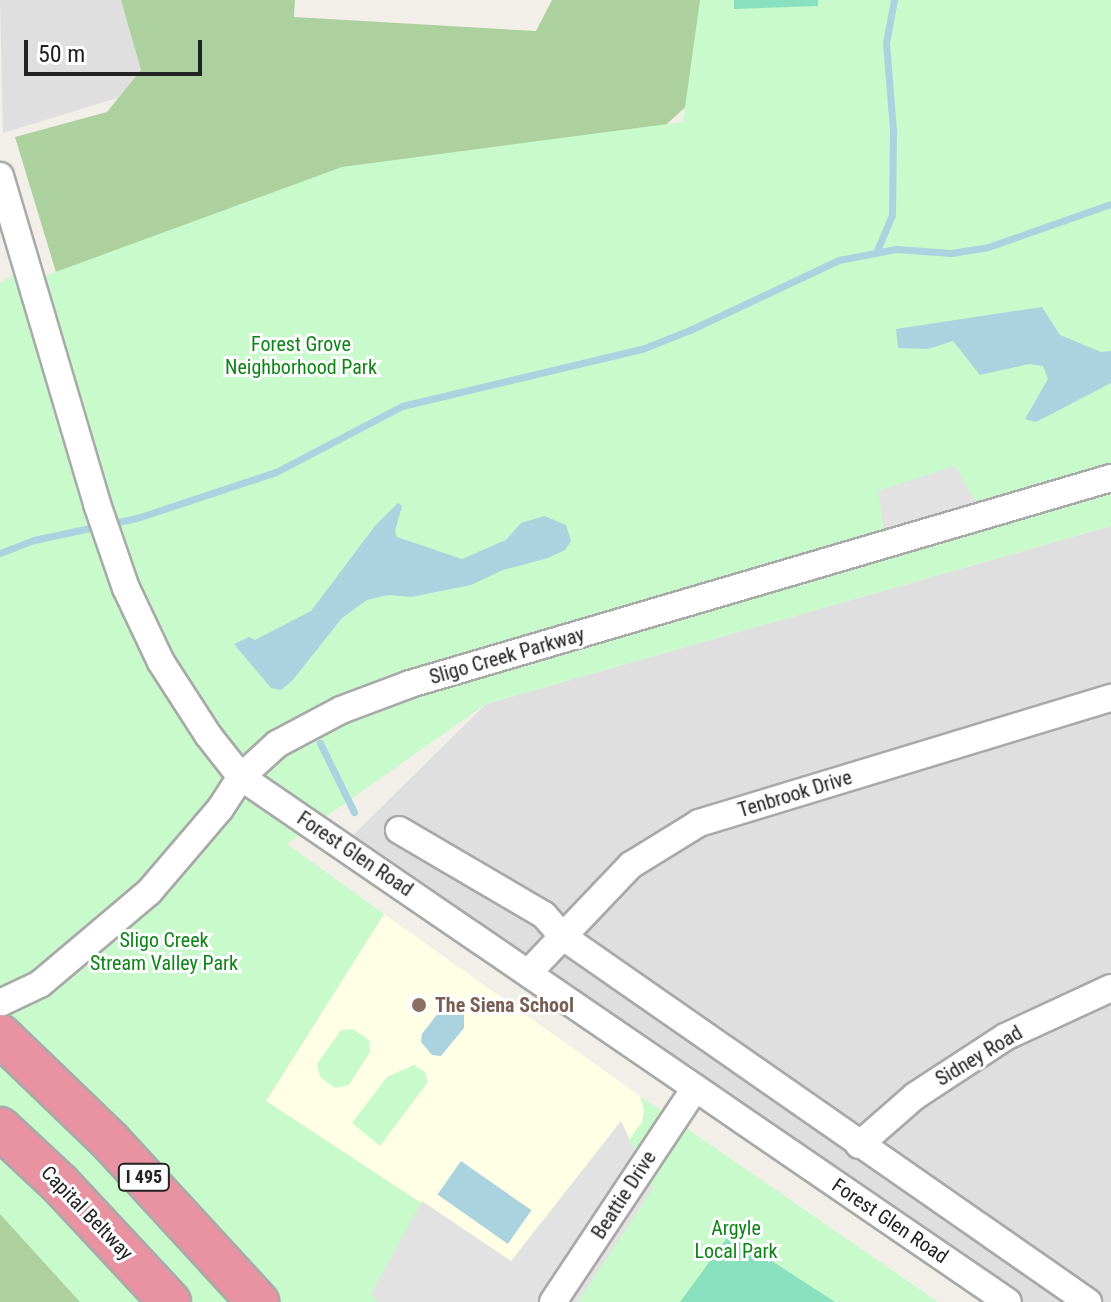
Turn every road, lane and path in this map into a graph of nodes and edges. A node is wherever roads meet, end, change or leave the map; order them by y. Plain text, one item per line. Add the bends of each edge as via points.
1 (0, 176) edge
2 (5, 208) edge
3 (10, 242) edge
4 (1111, 478) edge
5 (1111, 698) edge
6 (241, 777) junction
7 (399, 830) dead end
8 (562, 936) junction
9 (528, 973) junction
10 (1111, 988) edge
11 (0, 1003) edge
12 (13, 1046) edge
13 (695, 1088) junction
14 (0, 1128) edge
15 (859, 1145) junction
16 (170, 1302) edge
17 (258, 1302) edge
18 (553, 1302) edge
19 (1008, 1302) edge
20 (1088, 1302) edge

1 - 2 street, Forest Glen Road
2 - 3 street, Forest Glen Road
3 - 6 street, Forest Glen Road via 126,588 161,662
4 - 6 street, Sligo Creek Parkway via 410,684 341,710 277,744
5 - 8 street, Tenbrook Drive via 699,823 631,865
6 - 9 street, Forest Glen Road
6 - 11 street, Sligo Creek Parkway via 149,892 40,984
7 - 8 street via 544,915
8 - 9 street, Tenbrook Drive
8 - 15 street
9 - 13 street, Forest Glen Road
10 - 15 street, Sidney Road via 1005,1037 915,1096
12 - 17 highway, I 495 via 120,1151
13 - 18 street, Beattie Drive
13 - 19 street, Forest Glen Road
14 - 16 highway, Capital Beltway
15 - 20 street

